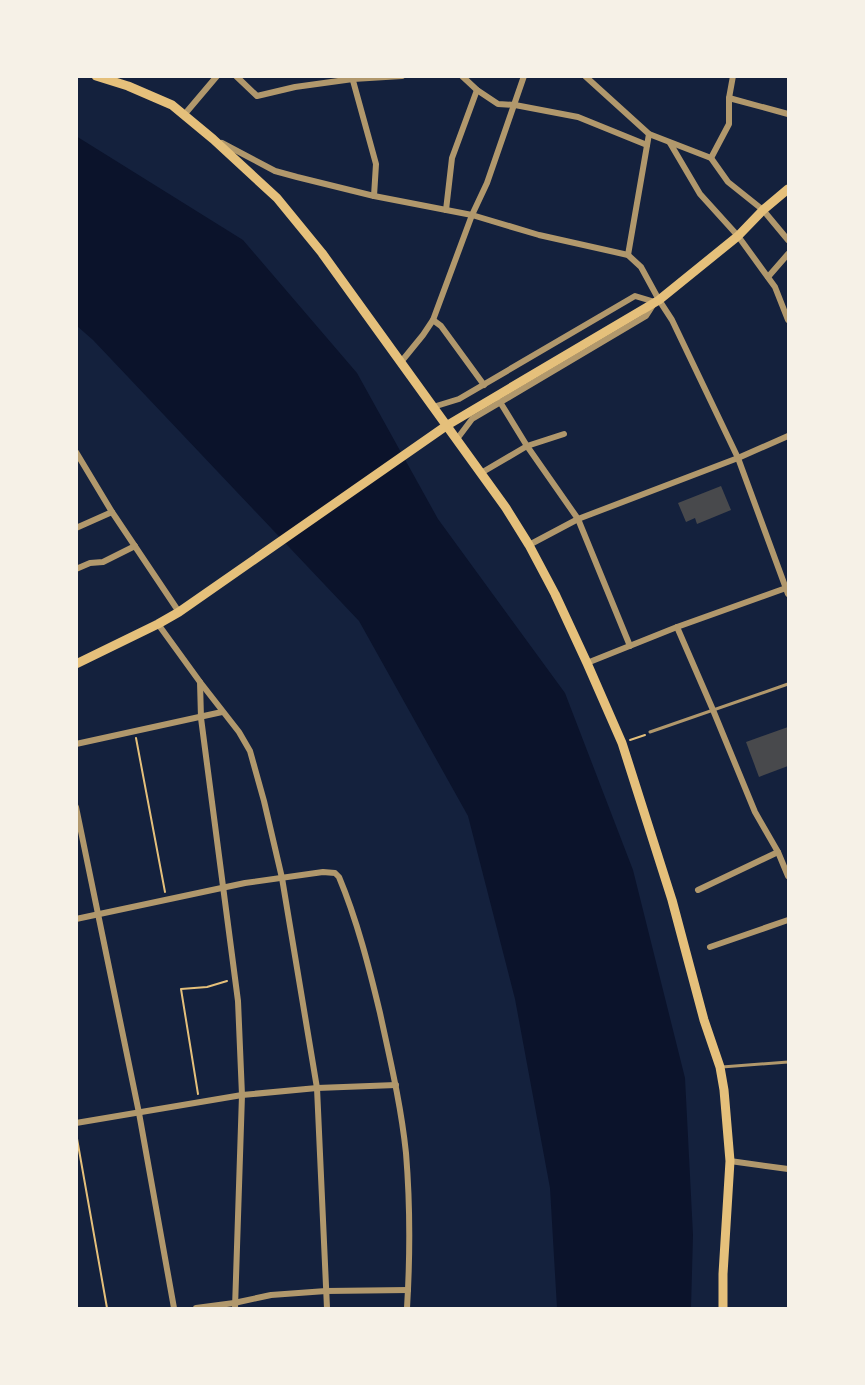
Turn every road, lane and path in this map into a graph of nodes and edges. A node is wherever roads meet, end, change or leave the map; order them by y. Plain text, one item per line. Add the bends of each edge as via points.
1 (96, 76) edge
2 (217, 76) edge
3 (236, 76) edge
4 (402, 76) edge
5 (462, 76) edge
6 (524, 76) edge
7 (585, 76) edge
8 (733, 76) edge
9 (353, 78) edge
10 (477, 90) junction
11 (729, 98) junction
12 (515, 105) junction
13 (789, 114) edge
14 (184, 115) junction
15 (649, 134) junction
16 (213, 139) junction
17 (670, 142) junction
18 (647, 145) junction
19 (711, 158) junction
20 (789, 189) edge
21 (374, 196) junction
22 (446, 210) junction
23 (763, 210) junction
24 (472, 215) junction
25 (738, 236) junction
26 (789, 240) edge
27 (789, 254) edge
28 (628, 255) junction
29 (768, 277) junction
30 (657, 301) junction
31 (432, 320) junction
32 (789, 320) edge
33 (401, 362) junction
34 (484, 385) junction
35 (500, 402) junction
36 (433, 407) junction
37 (446, 426) junction
38 (564, 434) dead end
39 (789, 436) edge
40 (457, 439) junction
41 (526, 446) junction
42 (76, 452) edge
43 (738, 458) junction
44 (481, 472) junction
45 (112, 512) junction
46 (578, 519) junction
47 (76, 528) edge
48 (529, 545) junction
49 (135, 546) junction
50 (76, 569) edge
51 (787, 591) edge
52 (178, 612) junction
53 (158, 624) junction
54 (677, 627) junction
55 (630, 646) junction
56 (587, 663) junction
57 (76, 664) edge
58 (200, 682) junction
59 (789, 684) edge
60 (713, 710) junction
61 (222, 712) junction
62 (201, 718) junction
63 (135, 732) junction
64 (650, 732) joint
65 (622, 743) junction
66 (76, 744) edge
67 (76, 807) edge
68 (778, 852) junction
69 (789, 876) edge
70 (282, 878) junction
71 (224, 888) junction
72 (698, 890) dead end
73 (166, 901) junction
74 (99, 914) junction
75 (76, 919) edge
76 (789, 920) edge
77 (710, 947) dead end
78 (235, 978) junction
79 (789, 1062) edge
80 (720, 1067) junction
81 (396, 1085) junction
82 (317, 1088) junction
83 (242, 1095) junction
84 (199, 1102) junction
85 (139, 1113) junction
86 (76, 1123) edge
87 (76, 1133) edge
88 (730, 1161) junction
89 (789, 1169) edge
90 (408, 1290) junction
91 (326, 1291) junction
92 (234, 1306) edge
93 (107, 1308) edge
94 (174, 1308) edge
95 (196, 1308) edge
96 (327, 1308) edge
97 (407, 1308) edge
98 (723, 1308) edge

1 - 14 main road via 172,105
2 - 14 street
3 - 9 street via 257,96
4 - 9 street
5 - 10 street
6 - 12 street
7 - 15 street
8 - 11 street
9 - 21 street via 376,164
10 - 12 street via 498,104
10 - 22 street via 452,158
11 - 13 street
11 - 19 street via 729,124
12 - 18 street via 578,117
12 - 24 street via 488,183
14 - 16 main road
15 - 17 street
15 - 18 street
16 - 21 street via 275,171
16 - 33 main road via 277,198
17 - 19 street
17 - 25 street via 700,194
18 - 28 street
19 - 23 street via 728,182
20 - 23 main road
21 - 22 street
22 - 24 street
23 - 25 main road
23 - 26 street
24 - 28 street
24 - 31 street
25 - 29 street
25 - 30 main road
27 - 29 street
28 - 30 street via 641,267
29 - 32 street
30 - 34 street via 635,296
30 - 35 street via 646,316
30 - 37 main road
30 - 43 street via 672,320
31 - 33 street
31 - 34 street via 441,326
33 - 36 main road
34 - 36 street
35 - 40 street via 472,419
35 - 41 street
36 - 37 main road
37 - 40 main road
37 - 52 main road
38 - 41 street
39 - 43 street
40 - 44 main road
41 - 44 street
41 - 46 street
42 - 45 street
43 - 46 street
43 - 51 street
44 - 48 main road
45 - 47 street
45 - 49 street
46 - 48 street
46 - 55 street
48 - 56 main road
49 - 50 street via 103,562
49 - 52 street
51 - 54 street
52 - 53 main road
53 - 57 main road
53 - 58 street
54 - 55 street
54 - 60 street
55 - 56 street
56 - 65 main road
58 - 61 street
58 - 62 street
59 - 60 lane
60 - 64 lane
60 - 68 street via 755,812
61 - 62 street
61 - 70 street via 250,751
62 - 63 street
62 - 71 street
63 - 66 street
63 - 73 path
64 - 65 path
65 - 80 main road
67 - 74 street
68 - 69 street
68 - 72 street
70 - 71 street
70 - 81 street via 330,872 339,877 374,986
70 - 82 street
71 - 73 street
71 - 78 street
73 - 74 street
74 - 75 street
74 - 85 street
76 - 77 street
78 - 83 street
78 - 84 path via 207,987 181,989
79 - 80 lane
80 - 88 main road
81 - 82 street
81 - 90 street via 407,1173
82 - 83 street
82 - 91 street
83 - 84 street
83 - 92 street
84 - 85 street
85 - 86 street
85 - 94 street
87 - 93 path
88 - 89 street
88 - 98 main road
90 - 91 street
90 - 97 street
91 - 92 street via 271,1295
91 - 96 street
92 - 95 street

